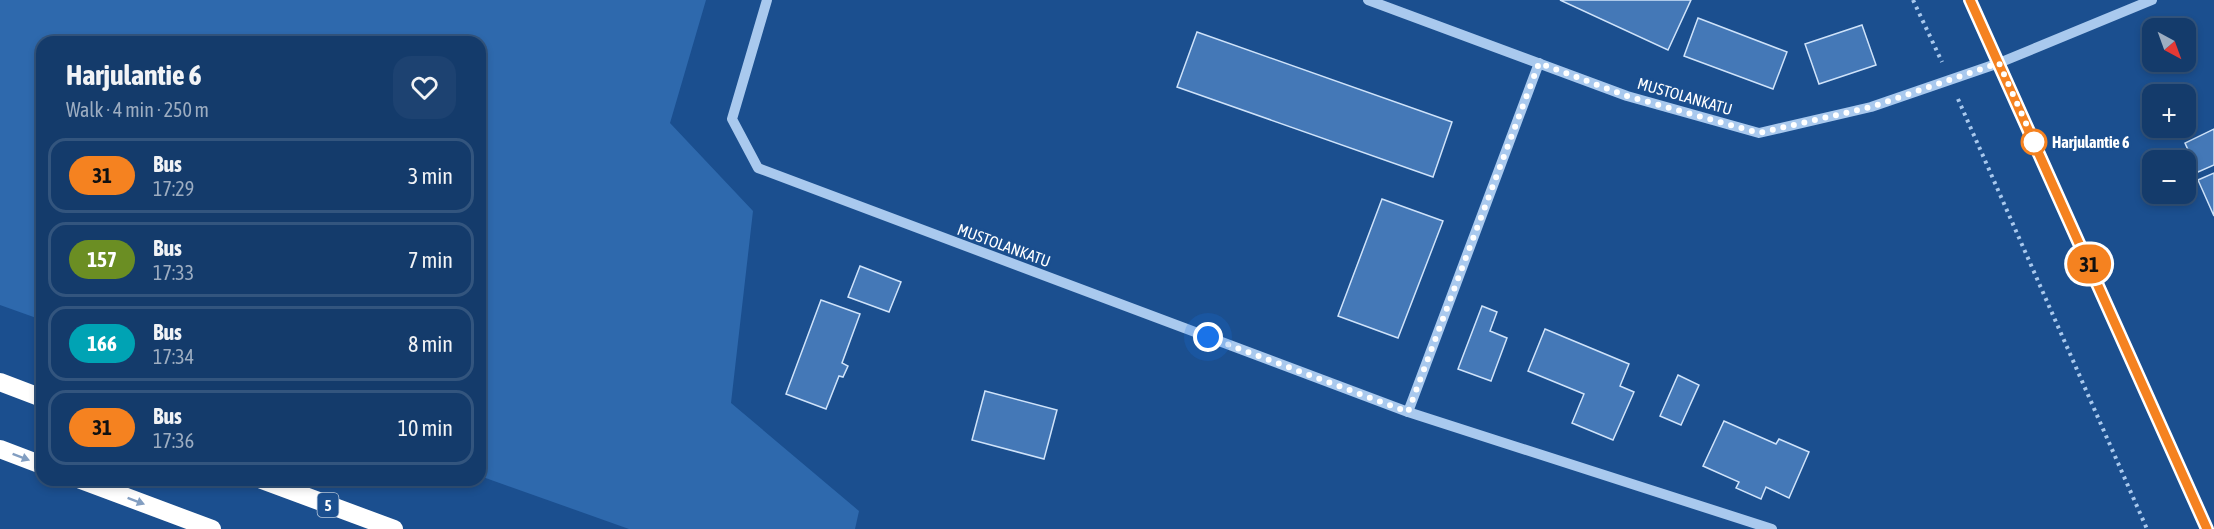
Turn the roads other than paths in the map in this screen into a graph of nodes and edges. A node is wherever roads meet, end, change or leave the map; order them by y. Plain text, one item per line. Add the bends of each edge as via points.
1 (767, 0) edge
2 (1368, 0) edge
3 (1970, 0) edge
4 (2152, 0) edge
5 (1539, 63) junction
6 (1999, 63) junction
7 (0, 382) edge
8 (36, 396) edge
9 (1408, 412) junction
10 (0, 449) edge
11 (36, 463) edge
12 (97, 486) edge
13 (278, 486) edge
14 (212, 529) edge
15 (394, 529) edge
16 (1772, 529) edge
17 (2207, 529) edge

1 - 9 street, MUSTOLANKATU via 732,119 758,168
2 - 5 street, MUSTOLANKATU
3 - 6 street
4 - 6 street, MUSTOLANKATU
5 - 6 street, MUSTOLANKATU via 1627,96 1759,133 1871,107
5 - 9 street
6 - 17 street
7 - 8 highway
9 - 16 street, MUSTOLANKATU
10 -> 11 highway
12 -> 14 highway
13 - 15 highway, 5

